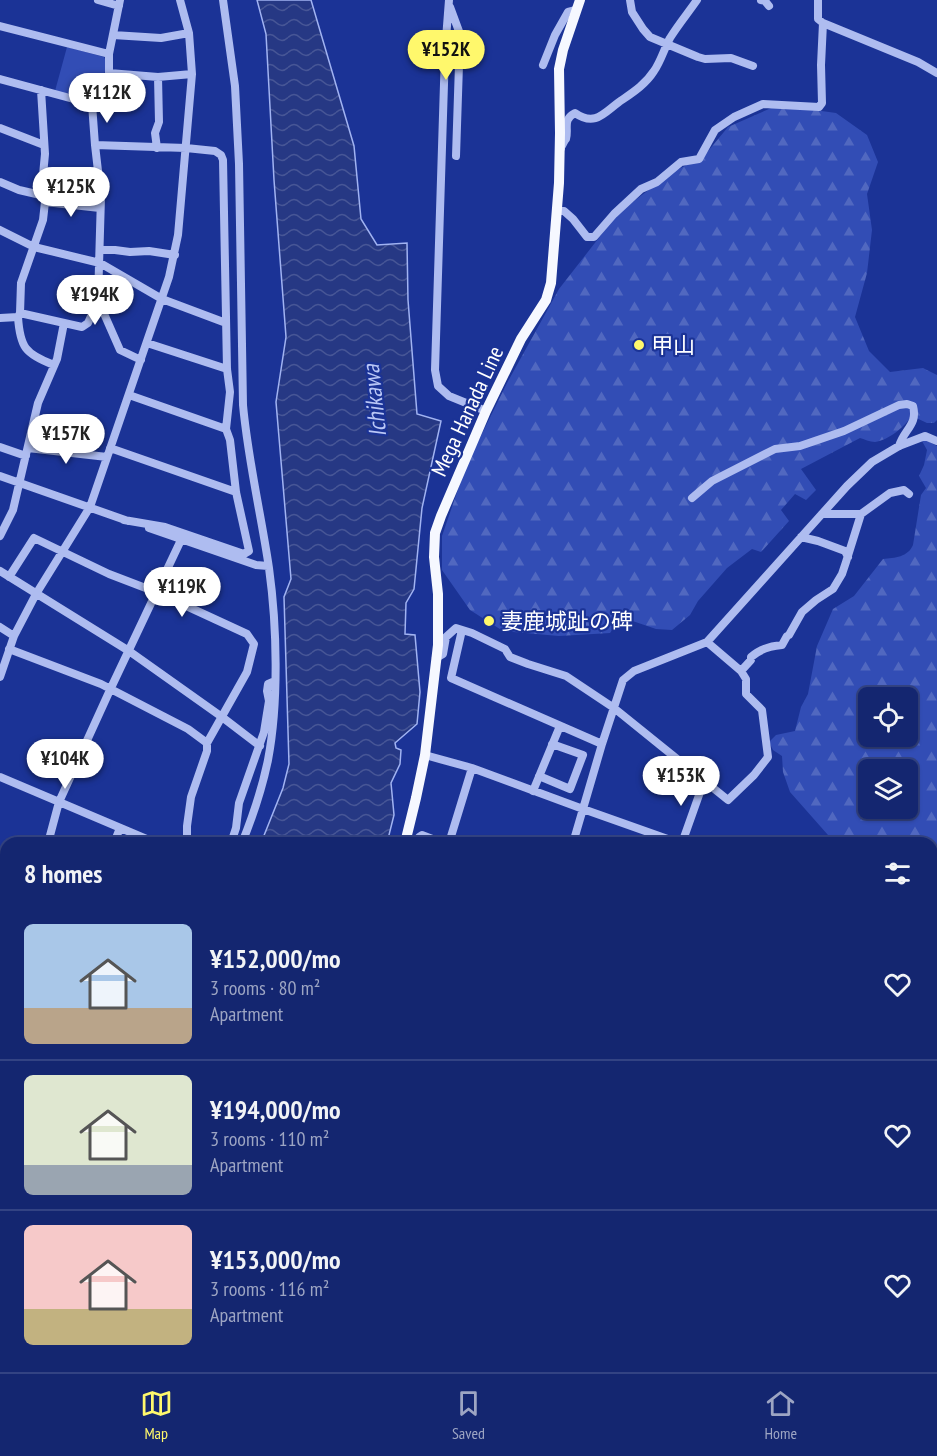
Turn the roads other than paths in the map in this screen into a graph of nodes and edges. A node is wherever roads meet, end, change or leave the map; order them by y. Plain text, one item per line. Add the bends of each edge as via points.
1 (98, 0) edge
2 (180, 0) edge
3 (224, 0) edge
4 (630, 0) edge
5 (697, 0) edge
6 (761, 0) edge
7 (818, 0) edge
8 (449, 2) edge
9 (119, 3) edge
10 (578, 5) edge
11 (769, 6) dead end
12 (823, 23) junction
13 (0, 26) edge
14 (189, 33) junction
15 (112, 35) junction
16 (668, 44) junction
17 (109, 54) junction
18 (543, 64) dead end
19 (753, 66) dead end
20 (109, 73) junction
21 (937, 73) edge
22 (192, 74) junction
23 (158, 77) junction
24 (0, 79) edge
25 (41, 90) junction
26 (92, 104) junction
27 (0, 128) edge
28 (44, 145) junction
29 (95, 145) junction
30 (157, 148) junction
31 (186, 148) junction
32 (559, 150) junction
33 (456, 156) dead end
34 (0, 182) edge
35 (45, 199) junction
36 (100, 208) junction
37 (557, 211) junction
38 (0, 230) edge
39 (34, 247) junction
40 (100, 250) junction
41 (175, 255) junction
42 (100, 263) junction
43 (98, 300) junction
44 (162, 300) junction
45 (19, 315) junction
46 (0, 318) edge
47 (64, 323) junction
48 (226, 323) junction
49 (147, 342) junction
50 (141, 360) junction
51 (54, 364) junction
52 (227, 369) junction
53 (129, 395) junction
54 (486, 411) junction
55 (226, 429) junction
56 (937, 441) edge
57 (899, 446) junction
58 (0, 447) edge
59 (27, 452) junction
60 (109, 453) junction
61 (0, 476) edge
62 (20, 483) junction
63 (236, 492) junction
64 (909, 494) dead end
65 (692, 498) dead end
66 (90, 507) junction
67 (822, 514) junction
68 (861, 514) junction
69 (4, 518) edge
70 (124, 520) junction
71 (0, 536) edge
72 (801, 537) junction
73 (182, 540) junction
74 (63, 552) junction
75 (848, 557) junction
76 (268, 566) junction
77 (0, 571) edge
78 (9, 577) junction
79 (156, 592) junction
80 (36, 594) junction
81 (0, 627) edge
82 (462, 630) junction
83 (14, 636) junction
84 (707, 642) junction
85 (9, 649) junction
86 (129, 651) junction
87 (436, 658) junction
88 (741, 671) junction
89 (0, 675) edge
90 (275, 681) junction
91 (110, 690) junction
92 (614, 708) junction
93 (222, 717) junction
94 (560, 726) junction
95 (207, 743) junction
96 (552, 744) junction
97 (602, 744) junction
98 (260, 746) junction
99 (425, 755) junction
100 (472, 768) junction
101 (539, 776) junction
102 (0, 777) edge
103 (704, 781) junction
104 (533, 791) junction
105 (59, 802) junction
106 (583, 809) junction
107 (120, 828) junction
108 (50, 837) edge
109 (116, 837) edge
110 (142, 837) edge
111 (188, 837) edge
112 (233, 837) edge
113 (244, 837) edge
114 (406, 837) edge
115 (451, 837) edge
116 (575, 837) edge
117 (664, 837) edge
118 (683, 837) edge

1 - 9 street
2 - 14 street
3 - 76 street via 235,86 243,405
4 - 16 street via 632,12 646,34
5 - 16 street
6 - 11 street
7 - 12 street via 818,19
8 - 33 street via 460,34
8 - 54 street via 435,370 438,386 449,396
9 - 15 street
10 - 18 street via 568,12
10 - 32 main road, Mega Hanada Line via 559,69
12 - 21 street
12 - 37 street via 819,107 763,104 734,117 716,130 699,159 681,162 657,182 641,189 594,237 587,237 564,211
13 - 17 street
14 - 15 street via 161,38
14 - 22 street
15 - 17 street
16 - 19 street via 705,59 731,58
16 - 32 street via 653,73 604,115 591,120 575,113 569,116 566,140
17 - 20 street
20 - 23 street
20 - 26 street via 103,101
22 - 23 street
22 - 31 street
23 - 30 street
24 - 25 street
25 - 26 street
25 - 28 street
26 - 29 street
27 - 28 street
28 - 35 street
29 - 30 street
29 - 36 street
30 - 31 street
31 - 41 street
31 - 48 street via 214,151 223,160
32 - 37 main road, Mega Hanada Line
34 - 35 street
35 - 36 street
35 - 39 street
36 - 40 street
37 - 54 main road, Mega Hanada Line via 546,300 521,339
38 - 39 street
39 - 42 street
39 - 45 street via 21,283
40 - 41 street
40 - 42 street
41 - 44 street
42 - 43 street
42 - 44 street
43 - 47 street via 82,327
43 - 50 street via 120,350
44 - 48 street
44 - 49 street
45 - 46 street
45 - 47 street
45 - 51 street via 22,345 43,361
47 - 51 street
48 - 52 street
49 - 50 street
49 - 52 street
50 - 53 street
51 - 59 street via 38,403
52 - 55 street via 230,392
53 - 55 street
53 - 60 street
54 - 87 main road, Mega Hanada Line via 435,533 439,624
55 - 63 street
56 - 57 street via 925,436
57 - 65 street via 915,415 913,406 908,404 800,446 775,449 712,482
57 - 67 street via 872,462
58 - 59 street
59 - 60 street
59 - 62 street
60 - 63 street
60 - 66 street
61 - 62 street
62 - 66 street
62 - 69 street via 13,510
63 - 70 street via 249,551 244,554 165,527
64 - 68 street via 904,490 890,493
66 - 70 street
66 - 74 street
67 - 68 street
67 - 72 street
68 - 75 street
69 - 71 street
70 - 73 street
72 - 75 street via 845,551
72 - 84 street
73 - 76 street
73 - 79 street
74 - 78 street via 34,538
74 - 79 street
74 - 80 street
75 - 88 street via 833,589 802,612 782,645 757,652
76 - 90 street
77 - 78 street
78 - 80 street
79 - 86 street
79 - 93 street via 248,634 254,644 247,672
80 - 83 street
80 - 86 street
81 - 83 street
82 - 87 street via 456,628 446,637 443,654
82 - 92 street via 506,649 510,657 566,676
82 - 94 street via 451,678
83 - 85 street
84 - 88 street
84 - 92 street via 634,672 623,680
85 - 89 street
85 - 91 street
86 - 91 street
86 - 93 street
87 - 99 main road, Mega Hanada Line
88 - 103 street via 746,679 746,694 762,710 768,757 728,800
90 - 98 street via 268,684 269,701
90 - 113 street via 268,759
91 - 95 street via 188,729
91 - 105 street
92 - 97 street
92 - 103 street
93 - 95 street
93 - 98 street
94 - 96 street
94 - 97 street
95 - 111 street via 191,796
96 - 101 street
96 - 101 street via 583,755 570,789
97 - 106 street
98 - 112 street via 239,803
99 - 100 street
99 - 114 main road, Mega Hanada Line
100 - 104 street
100 - 115 street
101 - 104 street
102 - 105 street
103 - 118 street
104 - 106 street
105 - 107 street
105 - 108 street
106 - 116 street
106 - 117 street
107 - 109 street
107 - 110 street

